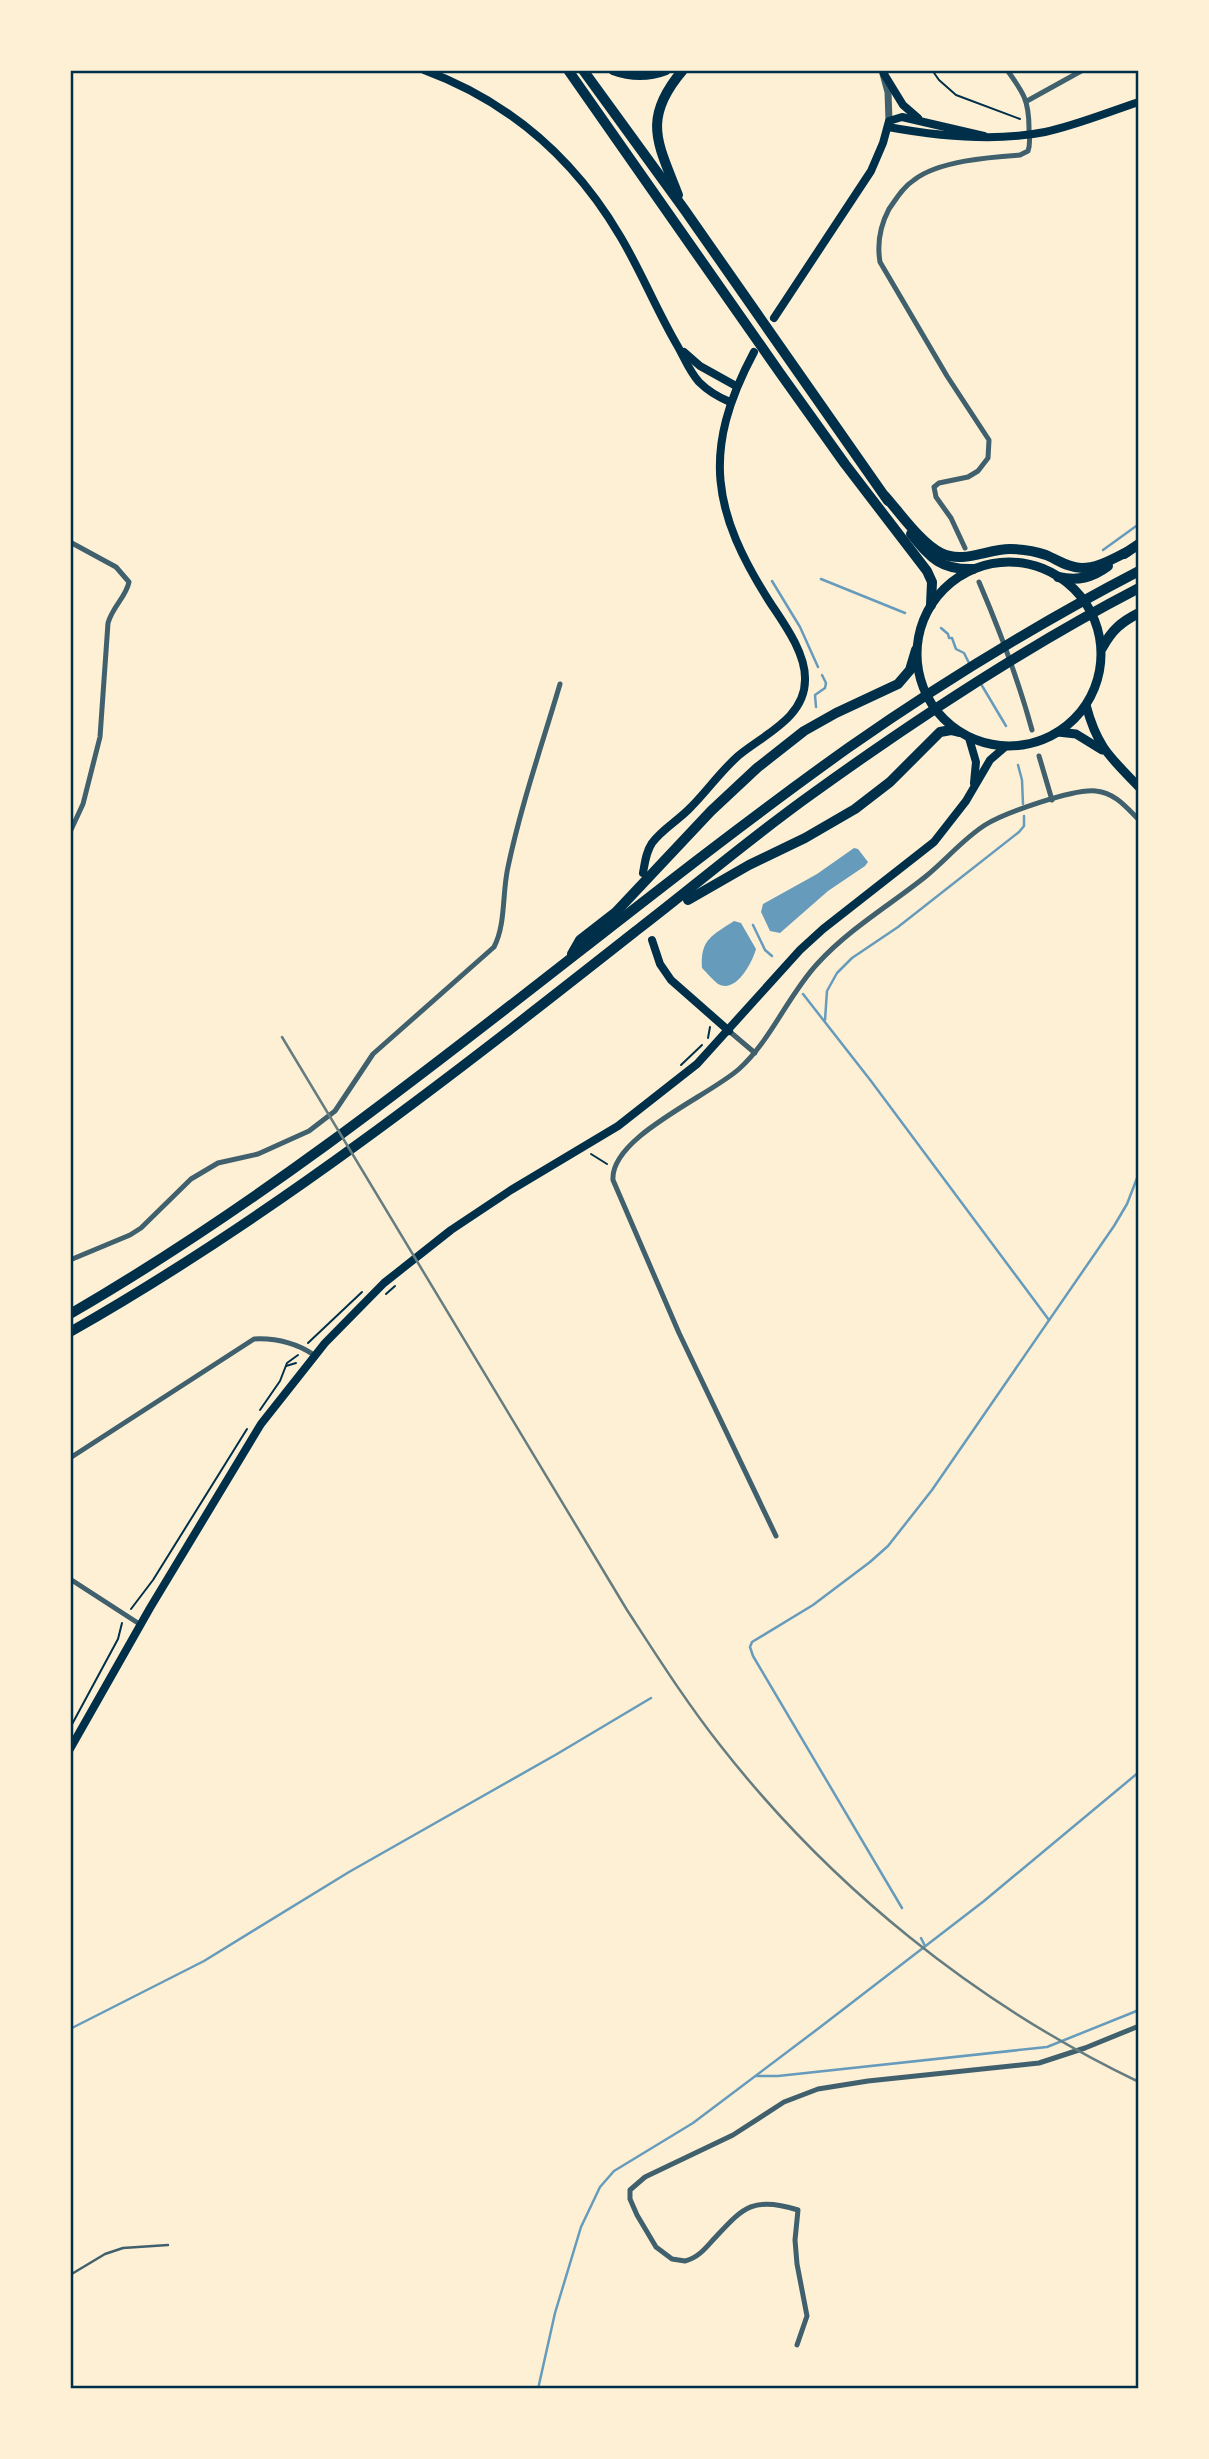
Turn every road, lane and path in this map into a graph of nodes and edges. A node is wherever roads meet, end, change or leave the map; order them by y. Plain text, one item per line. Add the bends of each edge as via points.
1 (424, 70) edge
2 (568, 70) edge
3 (583, 70) edge
4 (613, 70) edge
5 (666, 70) edge
6 (683, 70) edge
7 (932, 70) edge
8 (1007, 70) edge
9 (1083, 70) edge
10 (883, 72) edge
11 (1027, 101) junction
12 (1139, 102) edge
13 (1016, 119) dead end
14 (927, 123) junction
15 (888, 124) junction
16 (1030, 134) junction
17 (984, 136) junction
18 (684, 209) junction
19 (774, 317) dead end
20 (678, 347) junction
21 (754, 352) dead end
22 (737, 386) junction
23 (730, 402) junction
24 (885, 496) junction
25 (70, 542) edge
26 (1139, 544) edge
27 (965, 548) dead end
28 (1127, 552) junction
29 (973, 569) junction
30 (1139, 571) edge
31 (1058, 577) junction
32 (979, 582) dead end
33 (1139, 588) edge
34 (931, 606) junction
35 (1139, 613) edge
36 (1102, 648) junction
37 (916, 650) junction
38 (560, 684) dead end
39 (1086, 705) junction
40 (1032, 730) dead end
41 (1058, 732) junction
42 (964, 736) junction
43 (1005, 747) junction
44 (1109, 755) junction
45 (1039, 756) dead end
46 (1139, 787) edge
47 (973, 788) junction
48 (1052, 800) junction
49 (1139, 820) edge
50 (70, 832) edge
51 (643, 873) dead end
52 (641, 928) junction
53 (652, 940) dead end
54 (568, 960) junction
55 (709, 1023) dead end
56 (729, 1031) junction
57 (755, 1053) junction
58 (675, 1070) dead end
59 (579, 1150) junction
60 (613, 1168) junction
61 (70, 1260) edge
62 (397, 1285) dead end
63 (381, 1299) dead end
64 (70, 1314) edge
65 (70, 1332) edge
66 (299, 1354) dead end
67 (314, 1355) junction
68 (295, 1359) junction
69 (285, 1366) junction
70 (299, 1366) junction
71 (257, 1415) dead end
72 (250, 1424) dead end
73 (70, 1458) edge
74 (776, 1536) dead end
75 (70, 1579) edge
76 (131, 1609) dead end
77 (122, 1623) dead end
78 (141, 1625) junction
79 (70, 1728) edge
80 (70, 1749) edge
81 (1139, 2026) edge
82 (168, 2245) dead end
83 (70, 2275) edge
84 (797, 2345) dead end

1 - 20 main road via 473,90 512,115 577,176 620,235
2 - 34 highway via 804,407 927,571 932,582
3 - 18 highway
4 - 5 highway via 644,76
6 - 18 highway via 662,100 657,141
7 - 13 path via 956,95
8 - 11 street
9 - 11 street
10 - 14 main road via 909,111
10 - 15 street
11 - 16 street
12 - 16 main road
14 - 15 main road via 902,117
14 - 17 main road
15 - 17 main road via 952,136
15 - 19 main road via 871,171
16 - 17 main road
16 - 27 street via 1029,148 1020,155 963,162 916,178 893,203 879,239 880,262 989,440 988,458 978,471 934,487
18 - 24 highway
20 - 22 main road via 700,366
20 - 23 main road via 697,380
21 - 22 main road
22 - 23 main road
23 - 51 main road via 720,464 727,520 793,640 806,681 796,710 736,758 691,808 654,840
24 - 28 highway via 932,547 947,556 1026,550 1085,568
24 - 29 highway via 936,561
25 - 50 street via 116,567 129,582 107,623 100,737 83,804
26 - 28 highway
28 - 31 highway via 1088,577
29 - 31 main road via 1011,561
29 - 34 main road via 949,583
30 - 54 highway via 908,707
31 - 36 main road via 1091,612
32 - 40 street
33 - 52 highway via 919,720 811,794
34 - 37 main road
35 - 36 highway via 1111,631
36 - 39 main road via 1097,685
37 - 42 main road via 925,693 937,713
37 - 54 highway via 898,684 804,731 757,768 616,912 580,940
38 - 61 street via 517,829 494,947 373,1054 335,1111 309,1131 258,1154 218,1163 191,1179 141,1228
39 - 41 main road
39 - 44 main road via 1093,732
41 - 43 main road via 1037,742
41 - 44 main road via 1085,738
42 - 43 main road
42 - 47 main road via 976,762
42 - 52 highway via 951,730 940,732 855,809 698,892 655,924
43 - 47 main road via 990,760
44 - 46 main road
45 - 48 street
47 - 56 main road via 934,842 823,929
48 - 49 street via 1082,792 1105,793 1122,802
48 - 57 street via 986,825 857,928 801,983
52 - 65 highway via 330,1164 204,1251
53 - 56 main road via 671,980
54 - 64 highway via 318,1151 192,1240
55 - 58 path via 708,1038
56 - 57 street
56 - 59 main road via 697,1065
57 - 60 street via 635,1139
59 - 60 path
59 - 67 main road via 451,1230 384,1283
60 - 74 street via 613,1180 679,1333
62 - 63 path
66 - 68 path
67 - 70 main road
67 - 73 street via 288,1343 254,1339
68 - 69 path
68 - 70 path
69 - 70 path
69 - 71 path
70 - 78 main road
72 - 76 path
75 - 78 street
77 - 79 path via 118,1639
78 - 80 main road
81 - 84 street via 1039,2063 803,2093 733,2135 658,2169 630,2190 637,2216 656,2247 672,2259 685,2261 703,2251 748,2207 771,2204 798,2210 795,2240 807,2316
82 - 83 lane via 122,2248

